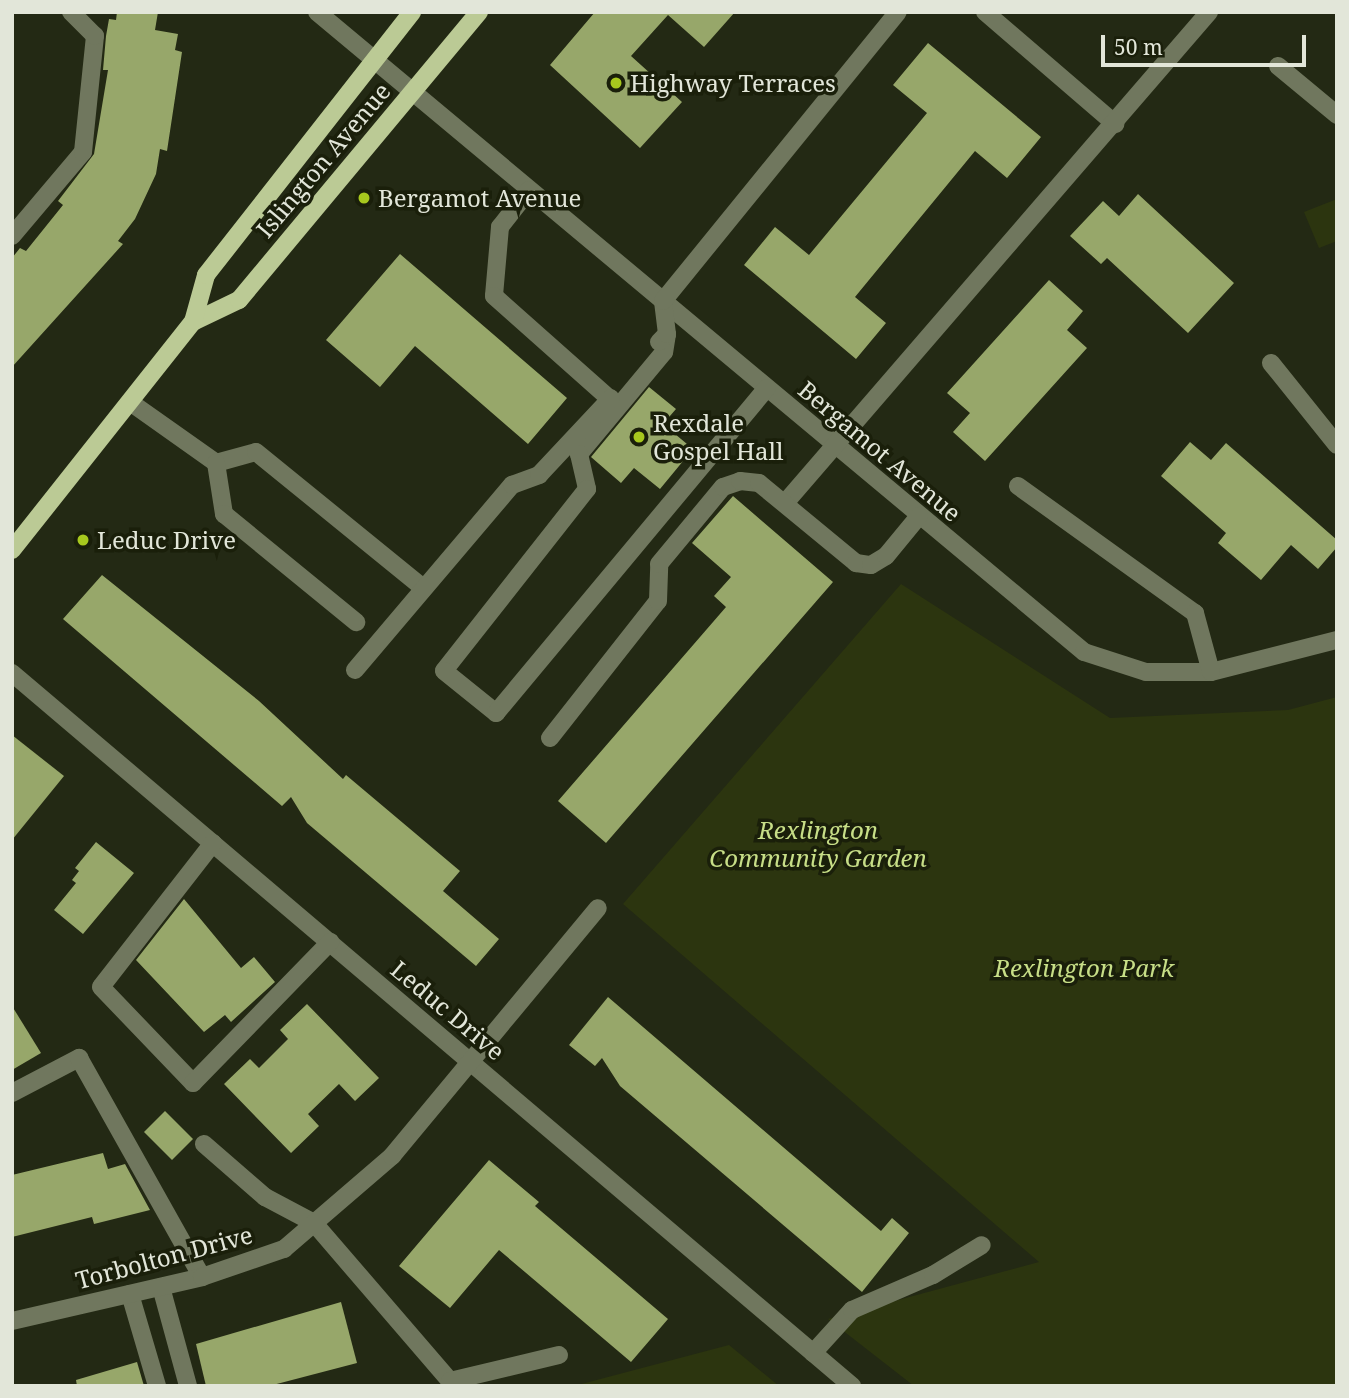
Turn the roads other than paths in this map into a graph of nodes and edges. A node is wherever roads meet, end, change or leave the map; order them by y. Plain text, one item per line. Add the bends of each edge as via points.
1 (71, 12) edge
2 (317, 12) edge
3 (412, 12) edge
4 (479, 12) edge
5 (898, 12) edge
6 (985, 12) edge
7 (1209, 12) edge
8 (374, 58) junction
9 (1278, 66) dead end
10 (412, 90) junction
11 (1337, 115) edge
12 (1115, 124) junction
13 (529, 190) junction
14 (12, 236) edge
15 (663, 301) junction
16 (192, 322) junction
17 (667, 334) junction
18 (1271, 363) dead end
19 (766, 388) junction
20 (610, 399) junction
21 (130, 402) junction
22 (1337, 445) edge
23 (835, 446) junction
24 (216, 463) junction
25 (1018, 486) dead end
26 (785, 503) junction
27 (919, 516) junction
28 (12, 550) edge
29 (422, 587) junction
30 (356, 622) dead end
31 (1337, 640) edge
32 (355, 670) dead end
33 (1211, 672) junction
34 (12, 673) edge
35 (550, 738) dead end
36 (213, 843) junction
37 (598, 908) dead end
38 (330, 942) junction
39 (470, 1061) junction
40 (12, 1093) edge
41 (204, 1144) dead end
42 (314, 1223) junction
43 (982, 1245) dead end
44 (202, 1277) junction
45 (161, 1287) junction
46 (130, 1294) junction
47 (12, 1321) edge
48 (813, 1353) junction
49 (559, 1355) dead end
50 (158, 1386) edge
51 (188, 1386) edge
52 (852, 1386) edge

1 - 14 street via 95,36 83,152 34,216
2 - 8 street, Bergamot Avenue
3 - 8 main road, Islington Avenue
4 - 10 main road, Islington Avenue
5 - 15 street
6 - 12 street
7 - 12 street
8 - 10 street, Bergamot Avenue
8 - 16 main road, Islington Avenue via 206,275
9 - 11 street
10 - 13 street, Bergamot Avenue
10 - 16 main road, Islington Avenue via 239,300
12 - 23 street
13 - 15 street, Bergamot Avenue
13 - 20 street via 500,227 494,296
15 - 17 street
15 - 19 street, Bergamot Avenue
16 - 21 main road, Islington Avenue
17 - 19 street via 664,352 579,454 587,489 444,671 496,713
17 - 20 street
18 - 22 street
19 - 23 street, Bergamot Avenue
20 - 29 street via 539,475 512,485
21 - 24 street
21 - 28 main road, Islington Avenue
23 - 26 street
23 - 27 street, Bergamot Avenue
24 - 29 street via 256,452
24 - 30 street via 224,514
25 - 33 street via 1195,612
26 - 27 street via 856,563 871,565 886,556
26 - 35 street via 758,483 740,481 723,488 659,564 658,601
27 - 33 street, Bergamot Avenue via 1084,652 1146,672
29 - 32 street
31 - 33 street, Bergamot Avenue
34 - 36 street, Leduc Drive
36 - 38 street, Leduc Drive
36 - 38 street via 101,987 193,1083
37 - 39 street, Torbolton Drive
38 - 39 street, Leduc Drive
39 - 42 street, Torbolton Drive via 392,1156
39 - 48 street, Leduc Drive
40 - 44 street via 79,1058
41 - 42 street via 265,1197
42 - 44 street, Torbolton Drive via 284,1249
42 - 49 street via 450,1381
43 - 48 street via 933,1275 852,1310
44 - 45 street, Torbolton Drive
45 - 46 street, Torbolton Drive
45 - 51 street
46 - 47 street, Torbolton Drive
46 - 50 street
48 - 52 street, Leduc Drive

